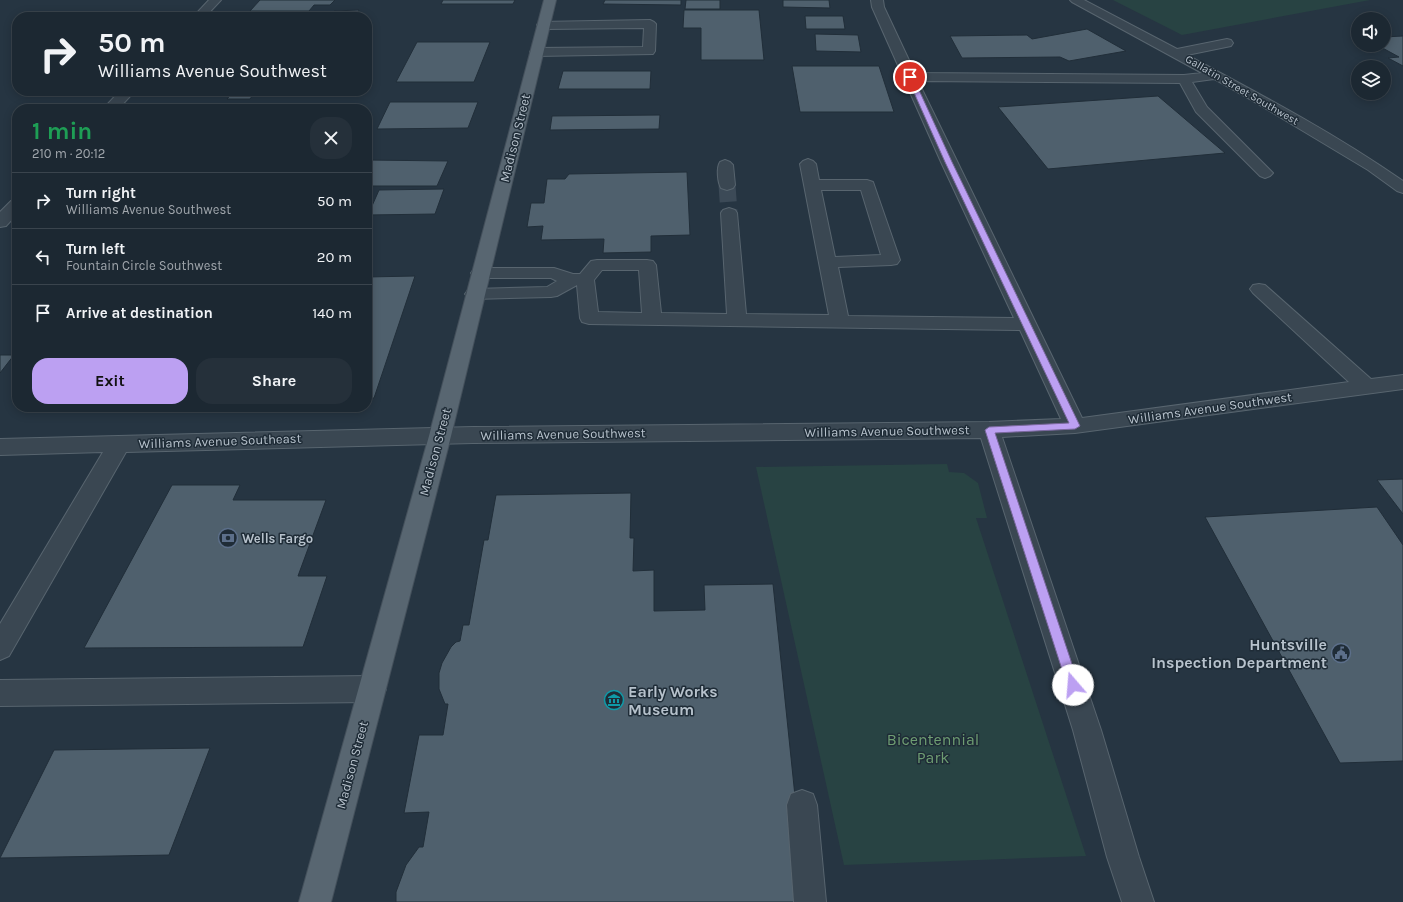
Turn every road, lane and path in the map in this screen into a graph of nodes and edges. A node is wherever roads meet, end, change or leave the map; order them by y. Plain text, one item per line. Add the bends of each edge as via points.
1 (215, 0) edge
2 (550, 0) edge
3 (877, 0) edge
4 (1076, 0) edge
5 (204, 12) edge
6 (543, 25) junction
7 (1226, 43) dead end
8 (536, 52) junction
9 (1176, 53) junction
10 (1217, 76) junction
11 (910, 77) junction
12 (1184, 79) junction
13 (123, 96) edge
14 (115, 104) edge
15 (808, 164) dead end
16 (725, 165) dead end
17 (1265, 173) dead end
18 (727, 185) tunnel mouth
19 (812, 185) junction
20 (1403, 188) edge
21 (12, 209) edge
22 (729, 213) tunnel mouth
23 (0, 222) edge
24 (828, 262) junction
25 (480, 273) junction
26 (578, 279) junction
27 (1259, 289) dead end
28 (474, 294) junction
29 (652, 320) junction
30 (737, 320) junction
31 (840, 322) junction
32 (1026, 324) junction
33 (1403, 382) edge
34 (1367, 387) junction
35 (1075, 426) junction
36 (989, 430) junction
37 (440, 436) junction
38 (119, 444) junction
39 (1, 448) edge
40 (0, 648) edge
41 (372, 688) junction
42 (0, 693) edge
43 (802, 805) dead end
44 (315, 902) edge
45 (810, 902) edge
46 (1138, 902) edge

1 - 5 street
2 - 6 main road, Madison Street
3 - 11 street
4 - 9 street, Gallatin Street Southwest
6 - 8 main road, Madison Street
6 - 8 street via 650,24 649,51
7 - 9 street
8 - 25 main road, Madison Street
9 - 10 street, Gallatin Street Southwest
10 - 12 street
10 - 20 street, Gallatin Street Southwest via 1373,166
11 - 12 street
11 - 32 street
12 - 17 street via 1201,109
13 - 14 street
15 - 19 street
16 - 18 street
19 - 24 street
19 - 24 street via 867,185 891,260
21 - 23 street
22 - 30 street
24 - 31 street
25 - 26 street via 554,273
25 - 28 main road, Madison Street
26 - 28 street via 551,292
26 - 29 street via 589,318
26 - 29 street via 597,265 647,265
27 - 34 street
28 - 37 main road, Madison Street
29 - 30 street
30 - 31 street
31 - 32 street
32 - 35 street
33 - 34 street, Williams Avenue Southwest
34 - 35 street, Williams Avenue Southwest
35 - 36 street, Williams Avenue Southwest
36 - 37 street, Williams Avenue Southwest
36 - 46 street via 1087,730
37 - 38 street, Williams Avenue Southeast
37 - 41 main road, Madison Street
38 - 39 street, Williams Avenue Southeast
38 - 40 street
41 - 42 street
41 - 44 main road, Madison Street
43 - 45 street

